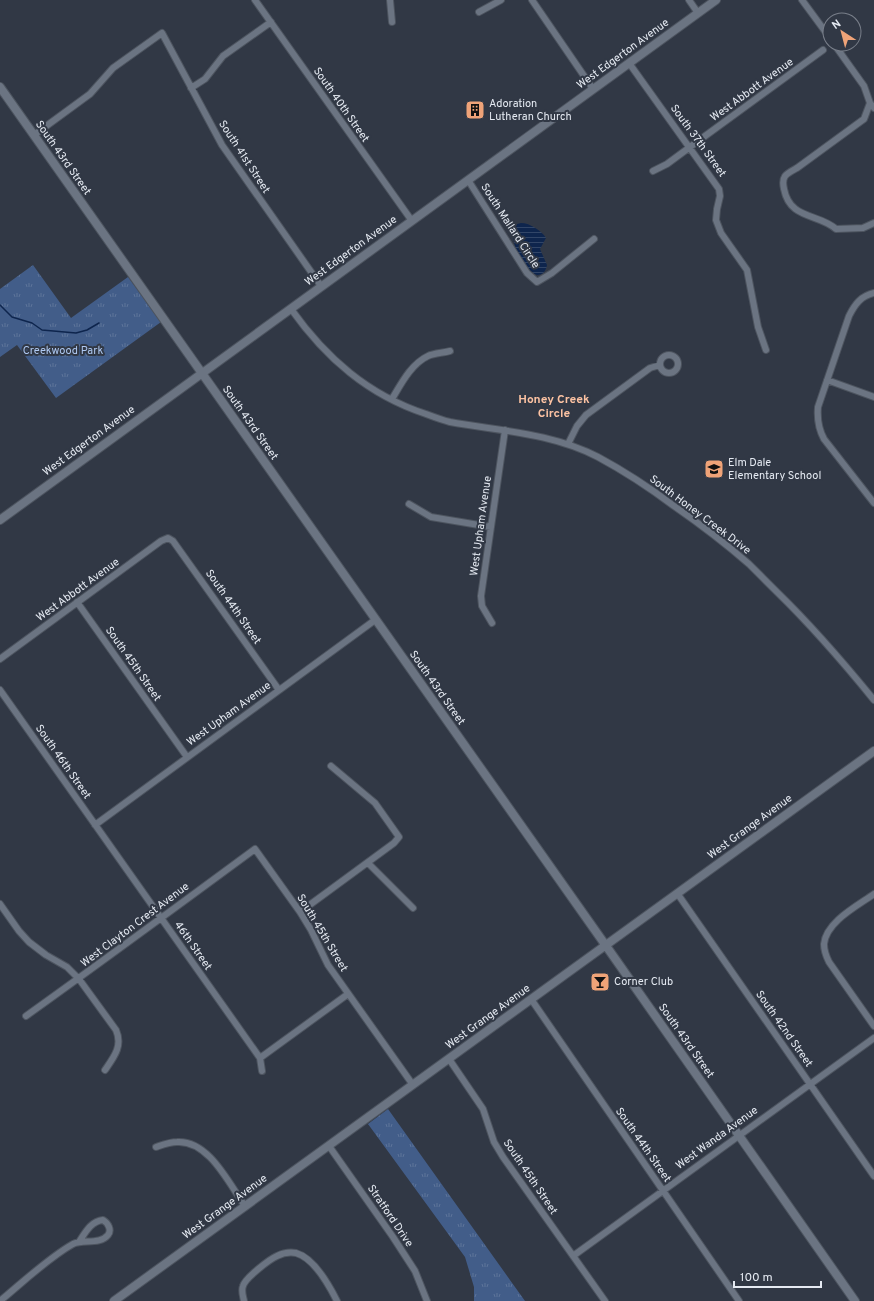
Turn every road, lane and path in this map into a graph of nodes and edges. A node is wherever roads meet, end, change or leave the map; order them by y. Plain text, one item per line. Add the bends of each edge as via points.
1 (255, 0) edge
2 (390, 0) edge
3 (501, 0) edge
4 (532, 0) edge
5 (689, 0) edge
6 (716, 0) edge
7 (802, 0) edge
8 (479, 12) dead end
9 (698, 13) junction
10 (271, 22) junction
11 (392, 22) dead end
12 (822, 27) edge
13 (822, 51) edge
14 (840, 52) edge
15 (629, 63) junction
16 (0, 87) edge
17 (191, 88) junction
18 (593, 89) junction
19 (872, 105) edge
20 (34, 135) junction
21 (690, 147) junction
22 (652, 171) dead end
23 (468, 180) junction
24 (412, 221) junction
25 (874, 223) edge
26 (594, 240) dead end
27 (321, 286) junction
28 (874, 293) edge
29 (291, 308) junction
30 (766, 350) dead end
31 (450, 351) dead end
32 (660, 365) dead end
33 (202, 373) junction
34 (827, 380) junction
35 (874, 397) edge
36 (392, 399) junction
37 (505, 430) junction
38 (568, 444) junction
39 (874, 503) edge
40 (409, 504) dead end
41 (0, 520) edge
42 (491, 527) junction
43 (168, 538) joint
44 (77, 602) junction
45 (375, 620) junction
46 (492, 623) dead end
47 (0, 659) edge
48 (0, 690) edge
49 (279, 690) junction
50 (874, 700) edge
51 (874, 751) edge
52 (187, 757) junction
53 (331, 766) dead end
54 (95, 824) junction
55 (110, 846) joint
56 (255, 849) joint
57 (368, 863) junction
58 (677, 893) junction
59 (874, 894) edge
60 (0, 904) edge
61 (413, 908) dead end
62 (300, 912) junction
63 (161, 918) junction
64 (606, 945) junction
65 (79, 979) junction
66 (348, 994) junction
67 (531, 999) junction
68 (26, 1016) dead end
69 (874, 1026) edge
70 (874, 1038) edge
71 (260, 1058) junction
72 (449, 1059) junction
73 (105, 1070) dead end
74 (262, 1071) dead end
75 (810, 1084) junction
76 (413, 1085) junction
77 (739, 1135) junction
78 (329, 1146) junction
79 (156, 1147) dead end
80 (874, 1176) edge
81 (662, 1190) junction
82 (245, 1206) junction
83 (79, 1242) junction
84 (573, 1256) junction
85 (0, 1301) edge
86 (114, 1301) edge
87 (244, 1301) edge
88 (337, 1301) edge
89 (427, 1301) edge
90 (605, 1301) edge
91 (739, 1301) edge
92 (855, 1301) edge

1 - 10 street, South 40th Street
2 - 11 street
3 - 8 street
4 - 18 street
5 - 9 street
6 - 9 street, West Edgerton Avenue
7 - 12 street
9 - 15 street, West Edgerton Avenue
10 - 17 street via 223,56 205,79
10 - 24 street, South 40th Street
13 - 21 street, West Abbott Avenue
14 - 19 street via 864,86
15 - 18 street, West Edgerton Avenue
15 - 21 street, South 37th Street
16 - 20 street, South 43rd Street
17 - 20 street, South 41st Street via 162,32 113,68 90,94
17 - 27 street, South 41st Street via 222,145
18 - 23 street, West Edgerton Avenue
19 - 25 street via 864,119 784,177 783,183 785,194 795,210 804,215 829,223 836,229 862,228
20 - 33 street, South 43rd Street
21 - 22 street, West Abbott Avenue
21 - 30 street, South 37th Street via 719,188 716,220 721,232 747,270 758,327
23 - 24 street, West Edgerton Avenue
23 - 26 street, South Mallard Circle via 527,273 537,282
24 - 27 street, West Edgerton Avenue
27 - 29 street, West Edgerton Avenue
28 - 34 street via 863,297 855,304
29 - 33 street, West Edgerton Avenue
29 - 36 street, South Honey Creek Drive via 328,354 356,378
31 - 36 street via 429,356 416,365
32 - 38 street via 650,368 586,415
33 - 41 street, West Edgerton Avenue
33 - 45 street, South 43rd Street
34 - 35 street
34 - 39 street via 818,407 819,430
36 - 37 street, South Honey Creek Drive via 448,421
37 - 38 street, South Honey Creek Drive
37 - 42 street, West Upham Avenue
38 - 50 street, South Honey Creek Drive via 597,456 647,486 749,564 838,656
40 - 42 street via 431,518
42 - 46 street, West Upham Avenue via 481,596 482,606
43 - 44 street, West Abbott Avenue
43 - 49 street, South 44th Street via 173,541
44 - 47 street, West Abbott Avenue
44 - 52 street, South 45th Street
45 - 49 street, West Upham Avenue
45 - 64 street, South 43rd Street
48 - 54 street, South 46th Street
49 - 52 street, West Upham Avenue
51 - 58 street, West Grange Avenue
52 - 54 street, West Upham Avenue
53 - 57 street via 375,803 399,837
54 - 55 street, South 46th Street
55 - 63 street, 46th Street
56 - 62 street, South 45th Street
56 - 63 street, West Clayton Crest Avenue
57 - 61 street
57 - 62 street
58 - 64 street, West Grange Avenue
58 - 75 street, South 42nd Street
59 - 69 street via 836,921 824,943 829,962
60 - 65 street via 18,931 29,942 67,967
62 - 66 street, South 45th Street via 328,965
63 - 65 street, West Clayton Crest Avenue
63 - 71 street, 46th Street
64 - 67 street, West Grange Avenue
64 - 77 street, South 43rd Street
65 - 68 street, West Clayton Crest Avenue
65 - 73 street via 116,1030 119,1038 118,1052
66 - 71 street
66 - 76 street, South 45th Street
67 - 72 street, West Grange Avenue
67 - 81 street, South 44th Street
70 - 75 street, West Wanda Avenue
71 - 74 street
72 - 76 street, West Grange Avenue
72 - 84 street, South 45th Street via 483,1109 494,1142 503,1157
75 - 77 street, West Wanda Avenue
75 - 80 street, South 42nd Street
76 - 78 street, West Grange Avenue
77 - 81 street, West Wanda Avenue
77 - 92 street, South 43rd Street
78 - 82 street, West Grange Avenue
78 - 89 street, Stratford Drive via 394,1237 414,1271
79 - 82 street via 176,1142 188,1143 207,1154
81 - 84 street, West Wanda Avenue
81 - 91 street, South 44th Street
82 - 86 street, West Grange Avenue
83 - 83 street via 97,1222 103,1220 108,1224 110,1231 105,1238
83 - 85 street via 47,1262
84 - 90 street, South 45th Street
87 - 88 street via 243,1285 248,1277 277,1256 295,1253 314,1264

